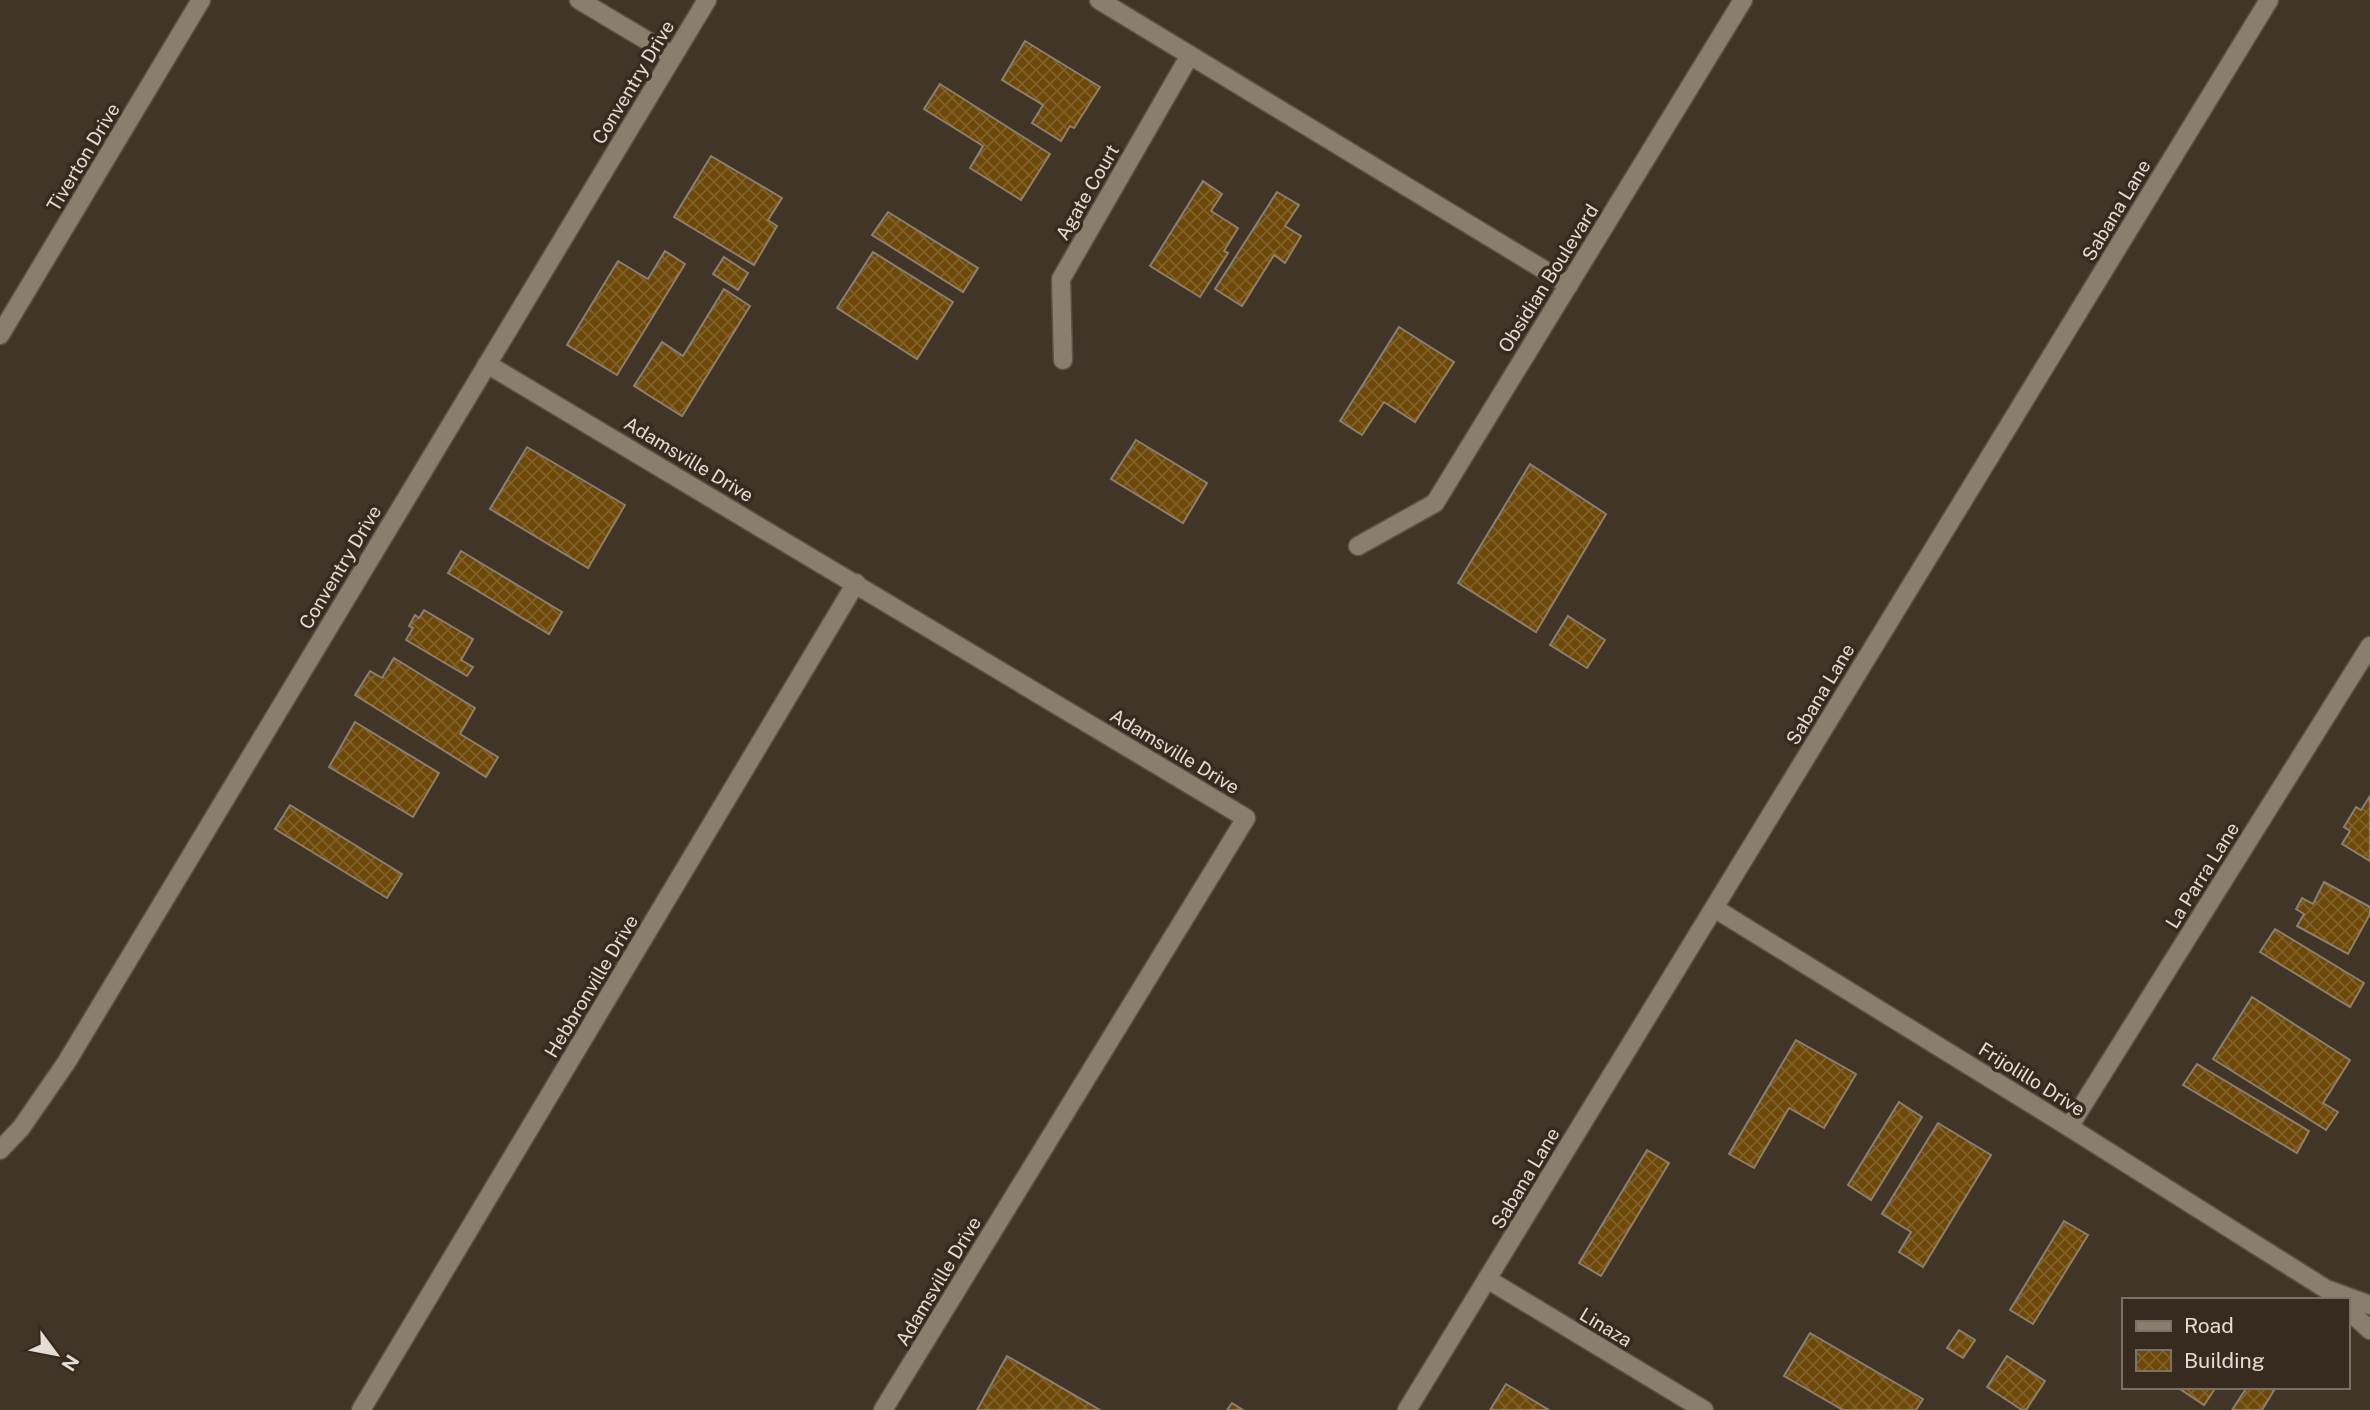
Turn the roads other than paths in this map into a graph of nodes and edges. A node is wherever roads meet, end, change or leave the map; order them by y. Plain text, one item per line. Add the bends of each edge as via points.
1 (201, 0) edge
2 (579, 0) edge
3 (707, 0) edge
4 (1099, 0) edge
5 (1743, 0) edge
6 (2269, 0) edge
7 (1190, 55) junction
8 (673, 56) junction
9 (1569, 285) junction
10 (0, 335) edge
11 (1063, 360) dead end
12 (487, 364) junction
13 (1358, 546) dead end
14 (856, 583) junction
15 (2370, 646) edge
16 (1714, 908) junction
17 (2069, 1127) junction
18 (0, 1150) edge
19 (1487, 1279) junction
20 (2332, 1294) edge
21 (2349, 1299) edge
22 (2370, 1306) edge
23 (2349, 1311) edge
24 (2370, 1330) edge
25 (361, 1410) edge
26 (883, 1410) edge
27 (1407, 1410) edge
28 (1704, 1410) edge

1 - 10 street, Tiverton Drive
2 - 8 street
3 - 8 street, Conventry Drive
4 - 7 street
5 - 9 street, Obsidian Boulevard
6 - 16 street, Sabana Lane
7 - 9 street
7 - 11 street, Agate Court via 1061,279
8 - 12 street, Conventry Drive
9 - 13 street, Obsidian Boulevard via 1435,503
12 - 14 street, Adamsville Drive
12 - 18 street, Conventry Drive via 66,1063
14 - 25 street, Hebbronville Drive
14 - 26 street, Adamsville Drive via 1246,818
15 - 17 street, La Parra Lane
16 - 17 street, Frijolillo Drive
16 - 19 street, Sabana Lane
17 - 20 street, Frijolillo Drive
19 - 27 street, Sabana Lane
19 - 28 street, Linaza
21 - 22 street, Frijolillo Drive
23 - 24 street

